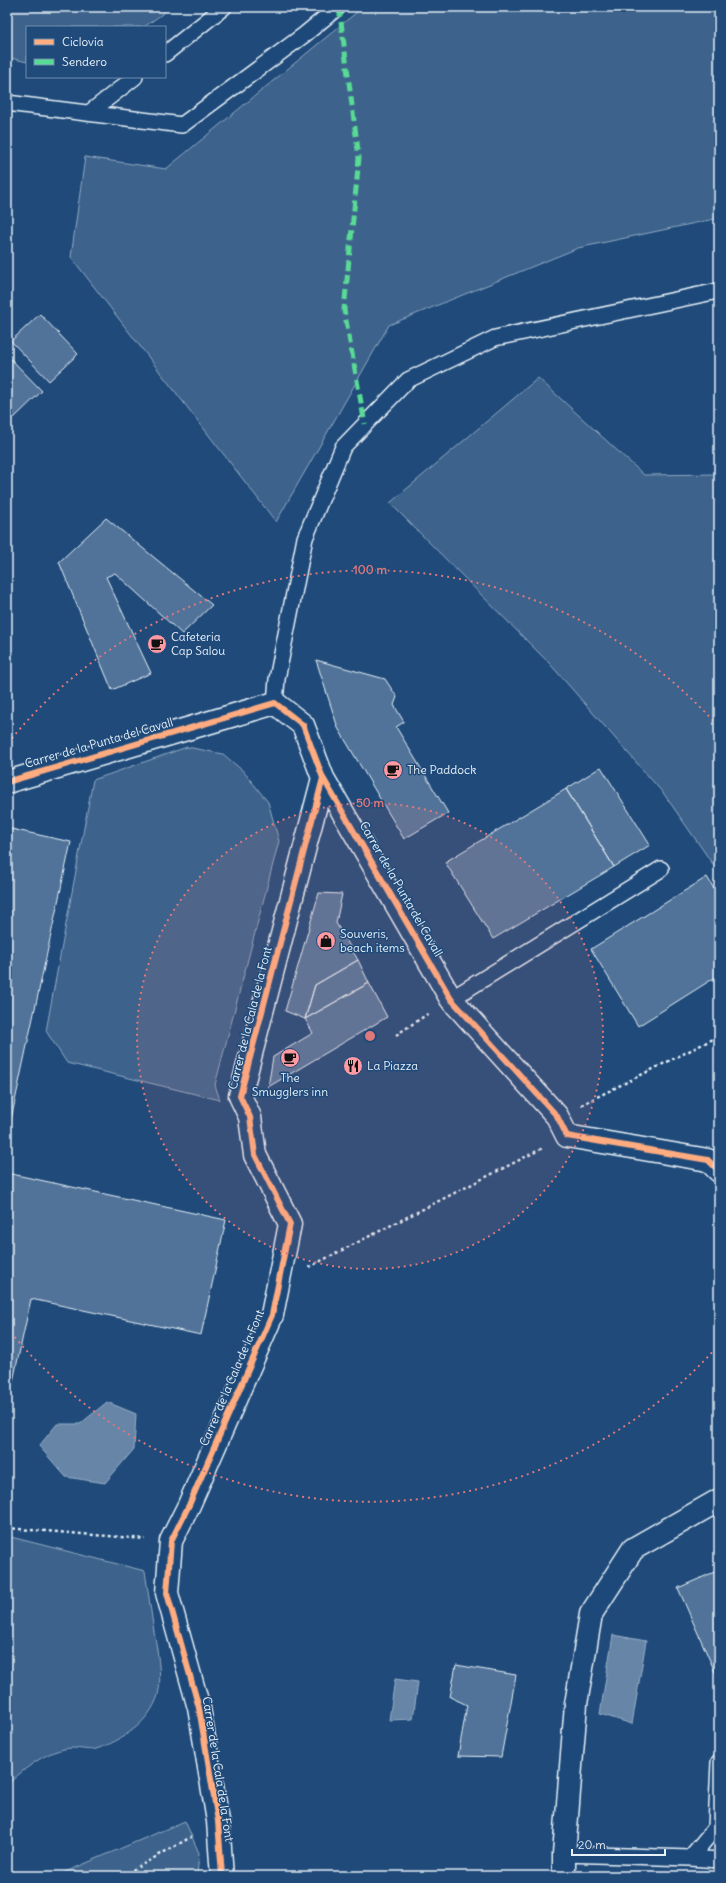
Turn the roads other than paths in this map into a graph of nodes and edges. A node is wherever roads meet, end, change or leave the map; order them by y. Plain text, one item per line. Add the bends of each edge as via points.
1 (224, 7) edge
2 (338, 7) edge
3 (166, 53) edge
4 (134, 78) edge
5 (7, 103) edge
6 (89, 114) junction
7 (718, 291) dead end
8 (275, 703) junction
9 (323, 778) junction
10 (7, 782) edge
11 (661, 869) dead end
12 (452, 999) junction
13 (719, 1171) edge
14 (719, 1500) edge
15 (719, 1762) edge
16 (564, 1854) junction
17 (690, 1858) junction
18 (719, 1860) edge
19 (222, 1876) edge
20 (564, 1876) edge

1 - 3 lane
2 - 6 lane via 182,125
4 - 6 lane
5 - 6 lane
7 - 8 lane via 495,338 408,380 343,447 306,538 277,679
8 - 9 street, Carrer de la Punta del Cavall via 303,725
8 - 10 street, Carrer de la Punta del Cavall
9 - 12 street, Carrer de la Punta del Cavall
9 - 19 street, Carrer de la Cala de la Font via 240,1096 250,1118 255,1155 290,1224 272,1315 171,1541 167,1593 199,1708 218,1822
11 - 12 lane
12 - 13 street, Carrer de la Punta del Cavall via 557,1116 567,1136 708,1160
14 - 16 street via 633,1549 591,1614 576,1704
15 - 17 lane via 716,1827
16 - 17 lane
16 - 20 street
17 - 18 lane

